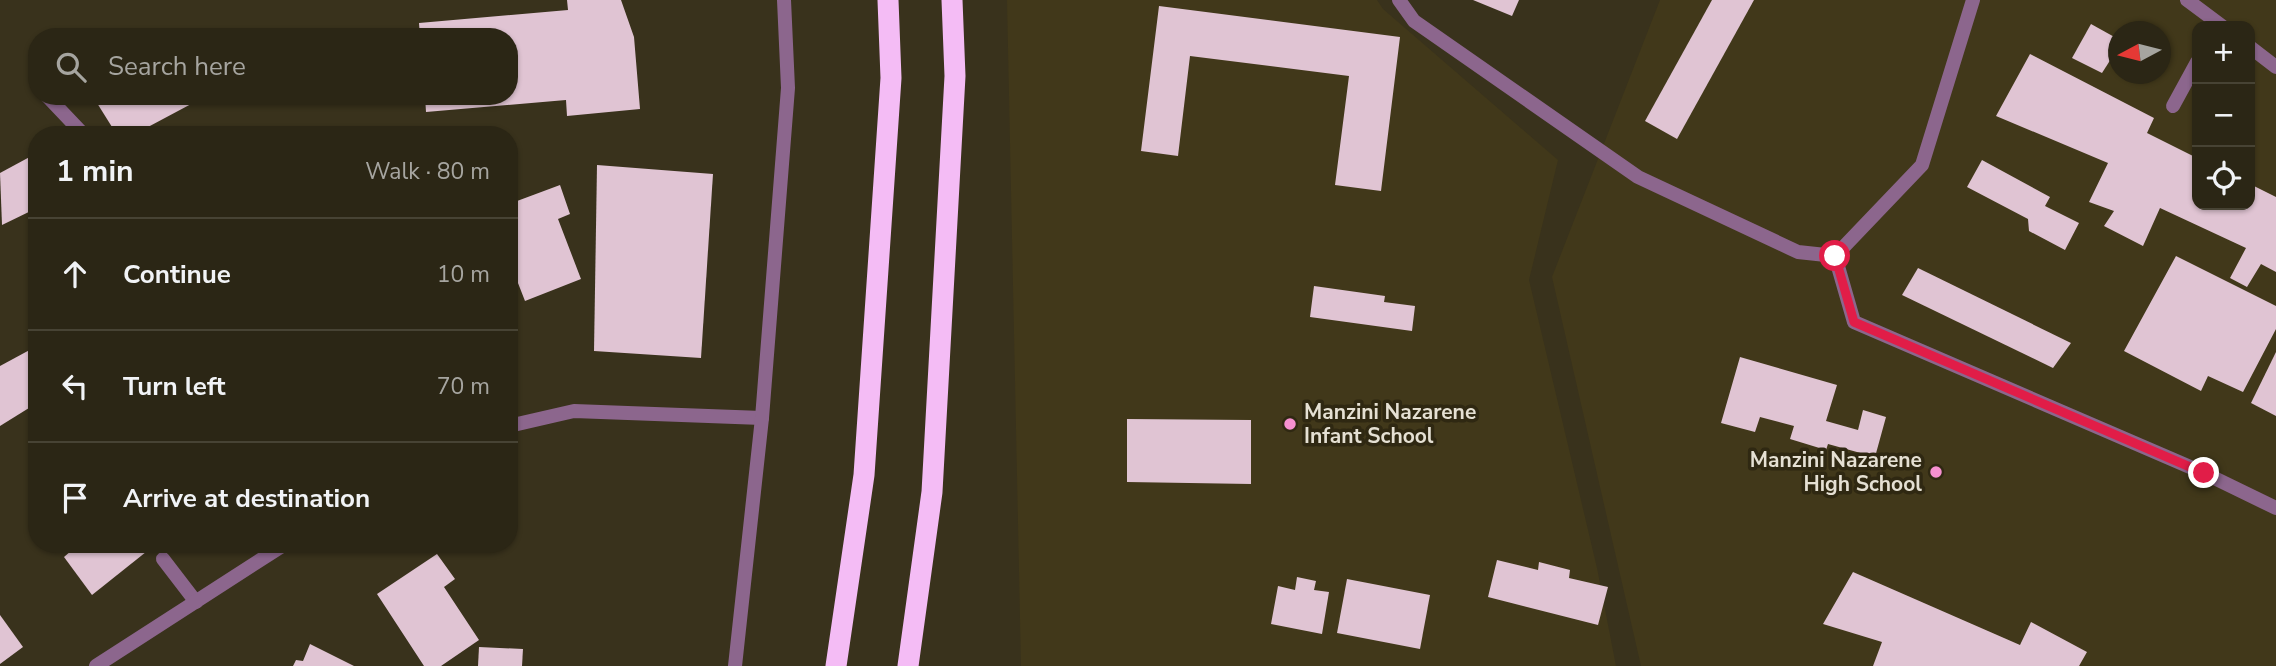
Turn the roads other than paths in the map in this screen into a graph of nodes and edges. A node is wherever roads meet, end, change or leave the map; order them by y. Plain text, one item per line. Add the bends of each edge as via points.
1 (784, 0) edge
2 (888, 0) edge
3 (952, 0) edge
4 (1399, 0) edge
5 (1973, 0) edge
6 (2187, 0) edge
7 (2214, 21) edge
8 (2255, 51) edge
9 (2276, 67) edge
10 (2192, 71) edge
11 (56, 105) edge
12 (2173, 106) dead end
13 (75, 126) edge
14 (1835, 256) junction
15 (762, 418) junction
16 (518, 424) edge
17 (2276, 508) edge
18 (268, 553) edge
19 (163, 559) dead end
20 (196, 601) junction
21 (96, 666) edge
22 (735, 666) edge
23 (836, 666) edge
24 (908, 666) edge

1 - 15 street via 788,88
2 - 23 highway via 891,78 864,475
3 - 24 highway via 955,76 932,492
4 - 14 street via 1415,21 1638,177 1798,251
5 - 14 street via 1922,165
6 - 7 street
8 - 9 street
10 - 12 street
11 - 13 street
14 - 17 street via 1854,322
15 - 16 street via 574,411
15 - 22 street
18 - 20 street
19 - 20 street
20 - 21 street

